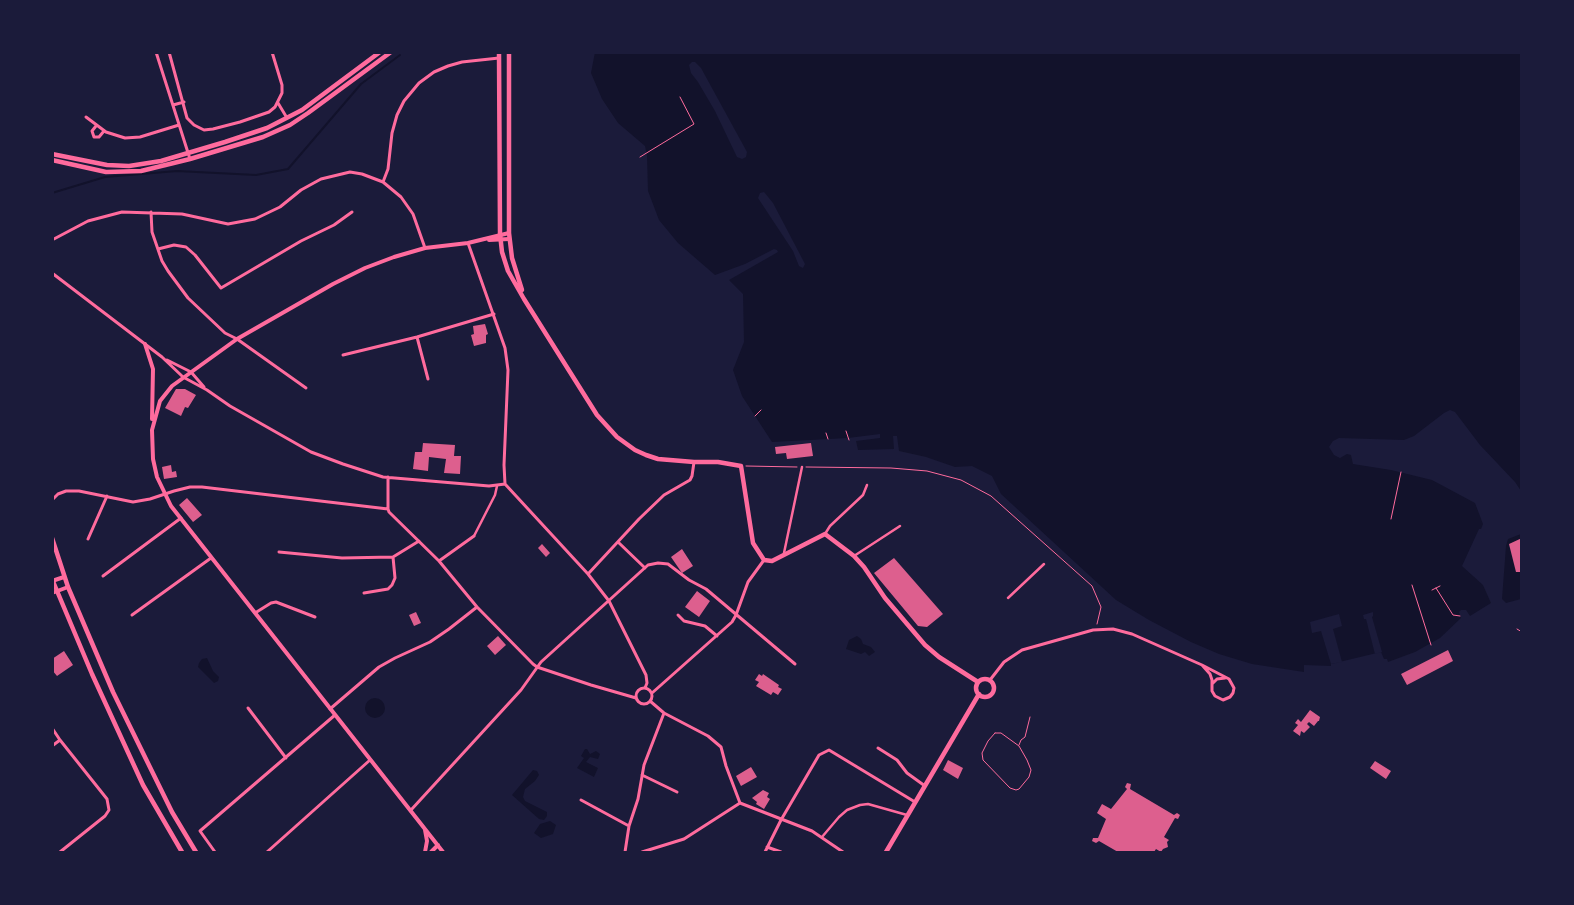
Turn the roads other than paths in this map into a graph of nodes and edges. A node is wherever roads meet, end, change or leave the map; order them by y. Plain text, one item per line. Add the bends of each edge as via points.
1 (156, 52) edge
2 (169, 52) edge
3 (272, 52) edge
4 (380, 52) edge
5 (391, 52) edge
6 (509, 52) edge
7 (499, 55) edge
8 (184, 102) junction
9 (278, 103) junction
10 (173, 105) junction
11 (86, 117) dead end
12 (288, 118) junction
13 (178, 125) junction
14 (96, 126) junction
15 (104, 131) junction
16 (188, 153) junction
17 (52, 154) edge
18 (190, 159) junction
19 (53, 160) edge
20 (383, 182) junction
21 (152, 212) junction
22 (352, 212) dead end
23 (509, 233) junction
24 (500, 237) junction
25 (509, 239) junction
26 (52, 240) edge
27 (468, 242) junction
28 (426, 248) junction
29 (158, 249) junction
30 (52, 273) edge
31 (524, 299) junction
32 (494, 314) junction
33 (416, 337) junction
34 (236, 339) junction
35 (145, 344) junction
36 (343, 355) dead end
37 (162, 357) junction
38 (190, 372) junction
39 (183, 378) junction
40 (428, 380) dead end
41 (306, 388) dead end
42 (207, 390) junction
43 (153, 426) junction
44 (694, 462) junction
45 (802, 467) dead end
46 (388, 477) junction
47 (505, 484) junction
48 (867, 485) dead end
49 (497, 486) junction
50 (52, 493) edge
51 (58, 494) junction
52 (164, 494) junction
53 (107, 496) junction
54 (52, 500) edge
55 (388, 509) junction
56 (181, 518) junction
57 (900, 526) dead end
58 (824, 534) junction
59 (474, 536) joint
60 (52, 538) edge
61 (88, 539) dead end
62 (419, 541) junction
63 (618, 542) junction
64 (279, 552) dead end
65 (784, 555) junction
66 (854, 556) junction
67 (393, 557) junction
68 (211, 558) junction
69 (764, 560) junction
70 (439, 561) junction
71 (1044, 564) dead end
72 (644, 568) junction
73 (588, 574) junction
74 (103, 576) dead end
75 (64, 577) junction
76 (53, 580) edge
77 (68, 587) junction
78 (55, 592) edge
79 (364, 593) dead end
80 (1008, 598) dead end
81 (609, 601) junction
82 (477, 607) junction
83 (254, 613) junction
84 (132, 615) dead end
85 (736, 615) junction
86 (678, 616) dead end
87 (315, 617) dead end
88 (717, 636) junction
89 (795, 664) dead end
90 (1202, 665) junction
91 (537, 667) junction
92 (1226, 678) junction
93 (990, 680) junction
94 (978, 682) junction
95 (1212, 685) junction
96 (645, 688) junction
97 (652, 694) junction
98 (979, 694) junction
99 (636, 698) junction
100 (650, 701) junction
101 (248, 708) dead end
102 (330, 709) junction
103 (664, 712) junction
104 (335, 715) junction
105 (1030, 718) dead end
106 (52, 728) edge
107 (60, 740) junction
108 (52, 746) edge
109 (1019, 746) junction
110 (878, 748) dead end
111 (286, 758) junction
112 (370, 760) junction
113 (642, 775) junction
114 (925, 786) junction
115 (677, 792) dead end
116 (581, 800) dead end
117 (915, 802) junction
118 (740, 803) junction
119 (411, 810) junction
120 (907, 816) junction
121 (781, 820) junction
122 (629, 826) junction
123 (424, 828) junction
124 (822, 837) junction
125 (438, 845) junction
126 (767, 847) junction
127 (656, 849) junction
128 (60, 852) edge
129 (182, 852) edge
130 (196, 852) edge
131 (214, 852) edge
132 (267, 852) edge
133 (425, 852) edge
134 (431, 852) edge
135 (444, 852) edge
136 (625, 852) edge
137 (642, 852) edge
138 (660, 852) edge
139 (765, 852) edge
140 (781, 852) edge
141 (843, 852) edge
142 (886, 852) edge

1 - 10 street
2 - 8 street
3 - 9 street via 282,85
4 - 12 main road
5 - 18 main road via 290,125
6 - 23 main road
7 - 20 street via 448,66 419,83 397,115
7 - 24 main road
8 - 9 street via 187,118 204,130 269,112
8 - 10 street
9 - 12 street
10 - 13 street
11 - 14 street
12 - 16 main road via 259,131
13 - 15 street via 133,137 119,137
13 - 16 street
14 - 15 street
14 - 15 street via 92,131 94,137 99,137
16 - 17 main road via 129,166
16 - 18 street
18 - 19 main road via 151,170 119,173
20 - 21 street via 362,174 341,173 301,190 265,215 228,224 182,214
20 - 28 street via 408,205
21 - 26 street via 122,212 88,221
21 - 29 street via 152,232
22 - 29 street via 222,288 186,247 174,245
23 - 24 street
23 - 25 main road
24 - 25 street
24 - 27 street
24 - 31 main road via 508,271
25 - 31 main road
27 - 28 street
27 - 32 street
28 - 34 street via 365,268
29 - 34 street via 168,271 188,298 216,326
30 - 35 street
31 - 44 main road via 595,412 617,437 635,450 658,458
32 - 33 street
32 - 47 street via 506,348 508,370
33 - 36 street
33 - 40 street
34 - 38 street
34 - 41 street
35 - 37 street
35 - 43 street via 153,369
37 - 38 street
37 - 39 street
38 - 39 street
38 - 42 street
39 - 42 street
39 - 43 street via 162,397
42 - 46 street via 311,452
43 - 52 street via 153,458
44 - 63 street via 690,480 664,495
44 - 69 main road via 740,466 752,543
45 - 65 street
46 - 49 street
46 - 55 street
47 - 49 street
47 - 73 street
48 - 58 street via 863,495
49 - 59 street
50 - 51 street
51 - 53 street via 80,491
51 - 54 street
52 - 53 street via 134,502
52 - 55 street via 190,487 215,488
52 - 56 street
53 - 61 street
55 - 62 street
56 - 68 street
56 - 74 street
57 - 66 street
58 - 65 main road
58 - 66 main road
59 - 70 street
60 - 75 main road
62 - 67 street
62 - 70 street
63 - 72 street
63 - 73 street
64 - 67 street via 342,558
65 - 69 main road via 772,561
66 - 94 main road via 922,641 939,657
67 - 79 street via 395,578 392,586
68 - 83 street
68 - 84 street
69 - 85 street via 748,582
70 - 82 street
71 - 80 street
72 - 81 street
72 - 85 street via 658,562 668,564 706,589
73 - 81 street
75 - 76 street
75 - 77 main road
76 - 78 main road
77 - 78 street
77 - 130 main road via 130,726 172,812
78 - 129 main road via 143,785
81 - 91 street
81 - 96 street via 646,675
82 - 91 street
82 - 102 street via 430,642 381,666
83 - 87 street via 276,602
83 - 102 street
85 - 88 street
85 - 89 street
86 - 88 street via 684,621 705,626
88 - 97 street
90 - 92 street
90 - 93 street via 1132,634 1113,629 1093,630 1022,650 1004,662
90 - 95 street via 1210,674
91 - 99 street
91 - 119 street via 521,690
92 - 95 street via 1217,679
92 - 95 street via 1234,686 1228,698 1216,697
93 - 94 main road
93 - 98 main road via 994,686 992,693 986,696
94 - 98 main road via 976,689
96 - 97 street
96 - 99 street via 637,691
97 - 100 street
98 - 114 main road
99 - 100 street via 642,703
100 - 103 street
101 - 111 street
102 - 104 street
103 - 113 street
103 - 118 street via 708,736 721,747
104 - 111 street
104 - 112 street
105 - 109 lane via 1025,738
106 - 107 street
107 - 108 street
107 - 128 street via 107,799 109,810
109 - 109 lane via 995,733 982,753 983,760 1010,788 1016,790 1031,770
110 - 114 street via 897,760 907,773
111 - 131 street via 200,831
112 - 119 street
112 - 132 street
113 - 115 street
113 - 122 street
114 - 117 main road
116 - 122 street
117 - 120 main road
117 - 121 street via 829,750 819,755
118 - 121 street
118 - 127 street via 684,839
119 - 123 street
120 - 124 street via 868,804 860,805 847,810
120 - 142 main road
121 - 124 street
121 - 126 street
122 - 136 street
123 - 125 street
123 - 133 street via 427,836
124 - 141 street
125 - 134 street
125 - 135 street
126 - 139 street
126 - 140 street
127 - 137 street
127 - 138 street

